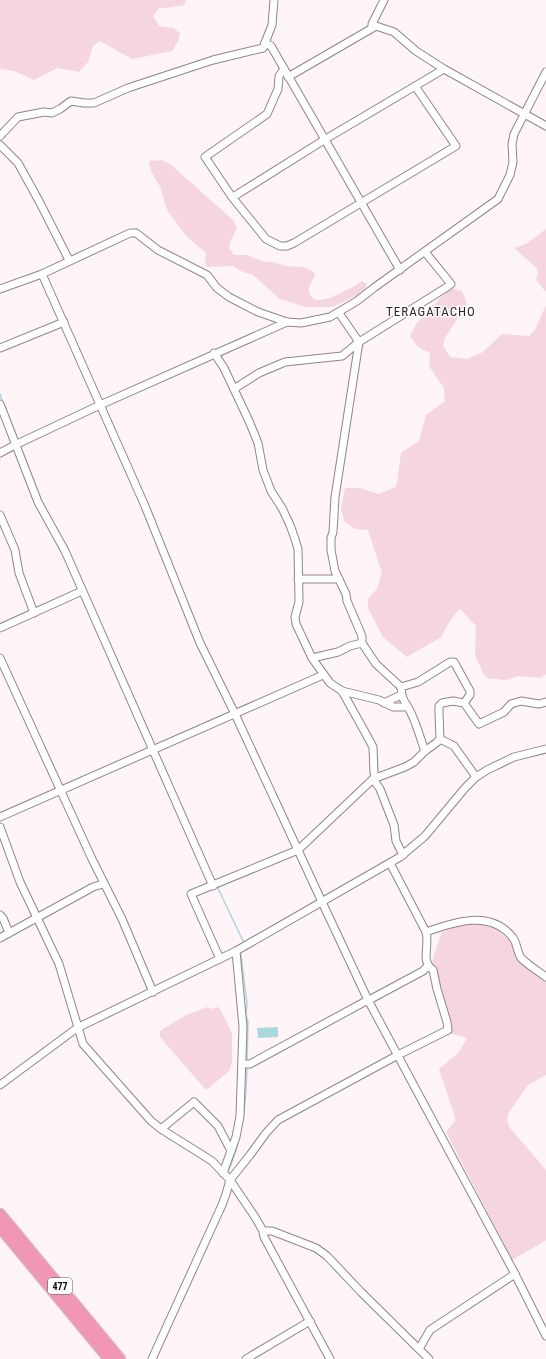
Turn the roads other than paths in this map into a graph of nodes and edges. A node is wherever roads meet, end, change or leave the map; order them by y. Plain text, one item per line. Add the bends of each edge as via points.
1 (274, 0) edge
2 (384, 0) edge
3 (372, 28) junction
4 (265, 43) junction
5 (284, 69) junction
6 (444, 69) junction
7 (546, 72) edge
8 (288, 77) junction
9 (415, 86) junction
10 (524, 113) junction
11 (546, 126) edge
12 (0, 136) edge
13 (324, 140) junction
14 (0, 145) edge
15 (233, 196) junction
16 (360, 202) junction
17 (425, 252) junction
18 (69, 260) junction
19 (400, 270) junction
20 (42, 274) junction
21 (0, 290) edge
22 (339, 313) junction
23 (64, 322) junction
24 (287, 322) junction
25 (359, 342) junction
26 (0, 348) edge
27 (214, 353) junction
28 (234, 389) junction
29 (0, 404) edge
30 (100, 405) junction
31 (15, 445) junction
32 (0, 453) edge
33 (0, 515) edge
34 (298, 579) junction
35 (339, 579) junction
36 (82, 591) junction
37 (34, 613) junction
38 (0, 628) edge
39 (362, 643) junction
40 (0, 658) edge
41 (312, 658) junction
42 (323, 675) junction
43 (401, 687) junction
44 (342, 691) junction
45 (402, 695) junction
46 (546, 702) edge
47 (384, 703) junction
48 (464, 703) junction
49 (407, 707) junction
50 (235, 714) junction
51 (440, 739) junction
52 (546, 749) edge
53 (154, 750) junction
54 (425, 751) junction
55 (476, 777) junction
56 (375, 779) junction
57 (60, 791) junction
58 (0, 817) edge
59 (0, 827) edge
60 (298, 850) junction
61 (403, 855) junction
62 (390, 863) junction
63 (103, 884) junction
64 (216, 884) junction
65 (322, 902) junction
66 (0, 915) edge
67 (37, 917) junction
68 (426, 932) junction
69 (8, 933) junction
70 (0, 938) edge
71 (236, 951) junction
72 (220, 959) junction
73 (428, 966) junction
74 (546, 977) edge
75 (153, 992) junction
76 (369, 1000) junction
77 (77, 1028) junction
78 (398, 1055) junction
79 (245, 1064) junction
80 (0, 1085) edge
81 (161, 1129) junction
82 (231, 1151) junction
83 (226, 1176) junction
84 (0, 1214) edge
85 (0, 1228) edge
86 (263, 1231) junction
87 (515, 1274) junction
88 (310, 1321) junction
89 (546, 1336) edge
90 (419, 1349) junction
91 (109, 1359) edge
92 (120, 1359) edge
93 (152, 1359) edge
94 (246, 1359) edge
95 (330, 1359) edge
96 (428, 1359) edge

1 - 4 street via 272,25
2 - 3 street
3 - 6 street via 376,26 394,32 416,51
3 - 8 street
4 - 5 street via 271,46
4 - 12 street via 263,48 213,60 94,102 71,101 52,114 44,112 18,117
5 - 8 street
5 - 15 street via 279,76 278,89 267,114 205,157
6 - 9 street
6 - 10 street
7 - 10 street
8 - 13 street
9 - 13 street
9 - 16 street via 456,146
10 - 11 street
10 - 17 street via 514,134 510,175 498,199
13 - 15 street
13 - 16 street
14 - 18 street via 18,163
15 - 16 street via 266,239 280,246 294,243
16 - 19 street
17 - 19 street
17 - 25 street via 451,284
18 - 20 street
18 - 24 street via 130,233 136,233 158,250 207,276 229,297 258,312
19 - 22 street
20 - 21 street
20 - 23 street
22 - 24 street via 301,323
22 - 25 street
23 - 26 street
23 - 30 street
24 - 27 street
25 - 28 street via 342,356 285,362 259,373
25 - 35 street via 331,538 335,571
27 - 28 street
27 - 30 street
28 - 34 street via 258,444 263,470 271,491 282,508 295,539 298,549
29 - 31 street
30 - 31 street
30 - 50 street via 145,506 200,643
31 - 32 street
31 - 36 street via 38,502 65,551
33 - 37 street via 15,550 18,569
34 - 35 street
34 - 41 street via 299,602 296,624
35 - 39 street via 362,636
36 - 37 street
36 - 53 street
37 - 38 street
39 - 41 street
39 - 43 street via 376,664
40 - 57 street
41 - 42 street
42 - 44 street
42 - 50 street
43 - 45 street
43 - 48 street via 418,682 454,662 470,691
44 - 47 street
44 - 56 street via 373,747
45 - 47 street
45 - 49 street
46 - 48 street via 539,704 521,701 511,704 504,712 479,724
47 - 49 street via 393,707
48 - 51 street via 447,701 439,706
49 - 54 street
50 - 53 street
50 - 60 street
51 - 54 street
51 - 55 street via 454,746
52 - 55 street via 514,757
53 - 57 street
53 - 64 street
54 - 56 street via 414,762
55 - 61 street via 425,836
56 - 60 street
56 - 61 street
57 - 58 street
57 - 63 street
59 - 67 street via 20,882
60 - 64 street
60 - 65 street
61 - 62 street
62 - 65 street
62 - 68 street
63 - 67 street
63 - 75 street via 122,919
64 - 72 street via 191,894
65 - 71 street
65 - 76 street
66 - 69 street
67 - 69 street
67 - 77 street via 59,964
68 - 73 street
68 - 74 street via 462,921 492,923 513,938 521,957
69 - 70 street
71 - 72 street
71 - 79 street
72 - 75 street
73 - 76 street
73 - 78 street via 434,970 448,1030
75 - 77 street
76 - 78 street
76 - 79 street
77 - 80 street
77 - 81 street via 83,1044
78 - 83 street via 278,1120 250,1155
78 - 87 street
79 - 82 street via 238,1128
81 - 82 street via 194,1102 218,1126
81 - 83 street via 208,1157
82 - 83 street
83 - 86 street
83 - 93 street via 226,1194 222,1205
84 - 92 highway, 477
85 - 91 highway, 477
86 - 88 street
86 - 90 street via 272,1231 316,1248 327,1256
87 - 89 street
87 - 90 street via 430,1330
88 - 94 street
88 - 95 street
90 - 96 street

